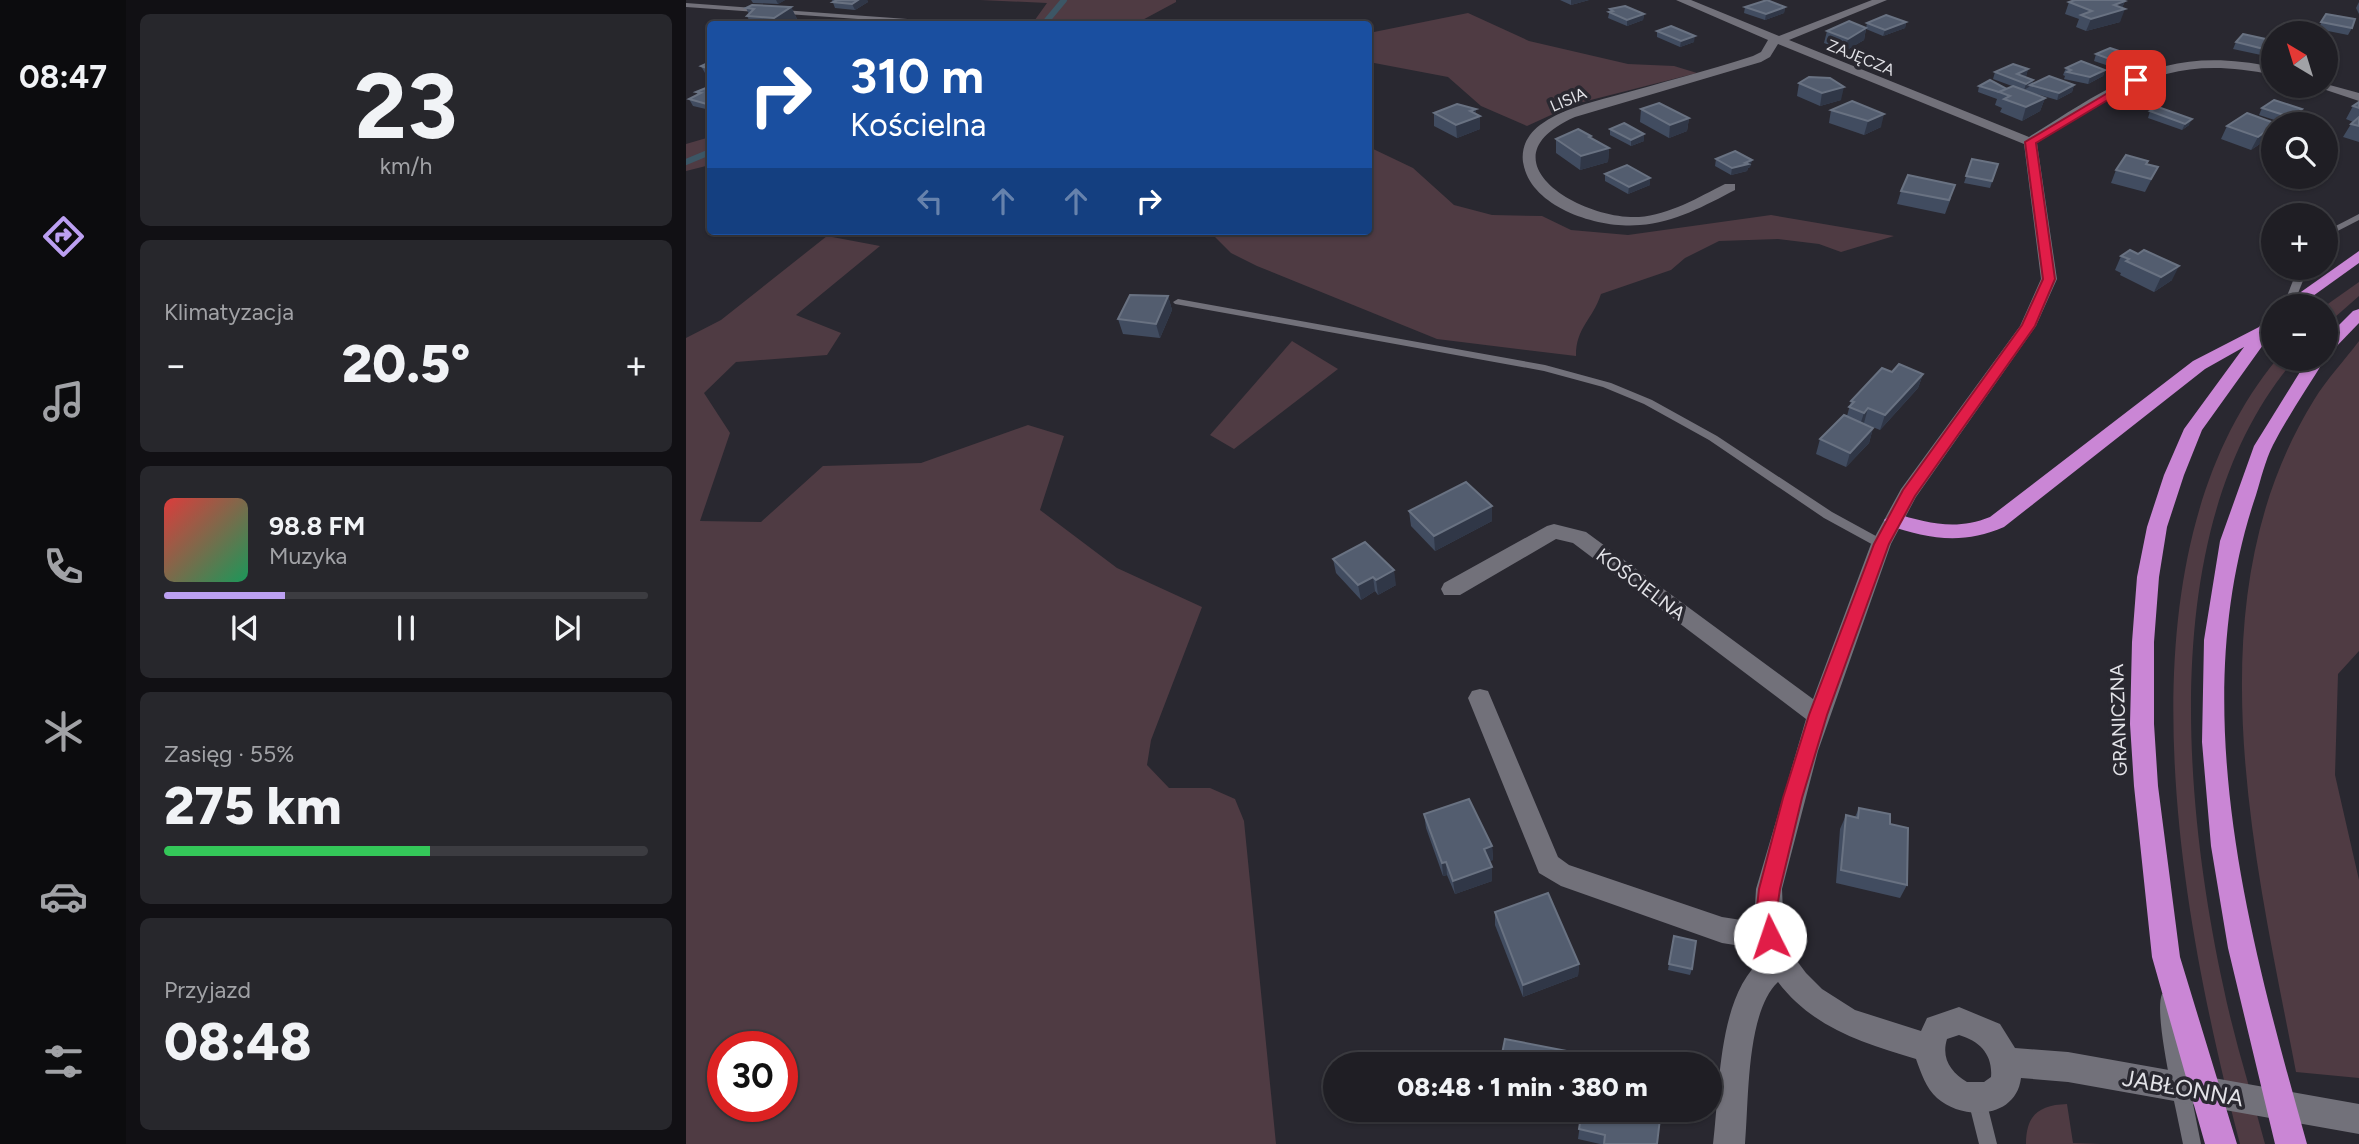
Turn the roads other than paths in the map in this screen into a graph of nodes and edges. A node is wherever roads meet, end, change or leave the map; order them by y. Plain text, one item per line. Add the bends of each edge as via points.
1 (1681, 0) edge
2 (1882, 0) edge
3 (686, 5) edge
4 (907, 21) edge
5 (1778, 40) junction
6 (2261, 68) edge
7 (2338, 91) edge
8 (2359, 97) edge
9 (2030, 142) junction
10 (1730, 187) dead end
11 (2359, 217) edge
12 (2338, 228) edge
13 (2359, 256) edge
14 (2305, 294) edge
15 (1178, 302) dead end
16 (2359, 314) edge
17 (2261, 330) edge
18 (2338, 335) edge
19 (2261, 336) edge
20 (2307, 371) edge
21 (1894, 520) junction
22 (1881, 544) junction
23 (1452, 589) dead end
24 (1480, 698) dead end
25 (1818, 715) junction
26 (1775, 950) junction
27 (2166, 957) junction
28 (1928, 1048) junction
29 (2007, 1062) junction
30 (1977, 1100) junction
31 (2281, 1106) junction
32 (2359, 1119) edge
33 (1729, 1144) edge
34 (1988, 1144) edge
35 (2192, 1144) edge
36 (2221, 1144) edge
37 (2291, 1144) edge

1 - 5 street, ZAJĘCZA
2 - 5 street
3 - 4 lane
5 - 9 street, ZAJĘCZA
5 - 10 street, LISIA via 1757,59 1563,118 1543,129 1530,144 1532,176 1543,190 1571,206 1613,220 1664,216
6 - 9 street via 2225,60 2169,67 2120,88
7 - 8 street
9 - 21 street via 2049,279 2028,326
11 - 12 lane
13 - 14 highway
15 - 22 lane via 1545,368 1607,385 1713,438 1828,515
16 - 18 highway
17 - 21 highway via 2199,365 1997,522 1956,534
19 - 27 highway, GRANICZNA via 2193,429 2157,527 2148,577 2142,724
20 - 31 highway via 2290,393 2248,479 2228,545 2215,622 2214,715 2233,907
21 - 22 street
22 - 25 street
23 - 25 street, KOŚCIELNA via 1554,531 1579,537
24 - 26 street via 1548,865 1560,874
25 - 26 street via 1769,889 1766,916
26 - 28 street via 1813,1003 1837,1018
26 - 33 street via 1753,991 1744,1025
27 - 35 lane via 2169,1024
27 - 36 highway, GRANICZNA
28 - 29 street via 1937,1028 1959,1021 1971,1023 1994,1038
28 - 30 street via 1942,1083 1964,1098
29 - 30 street via 2005,1085 1998,1093
29 - 31 street, JABŁONNA via 2068,1066
30 - 34 lane
31 - 32 street, JABŁONNA
31 - 37 highway

